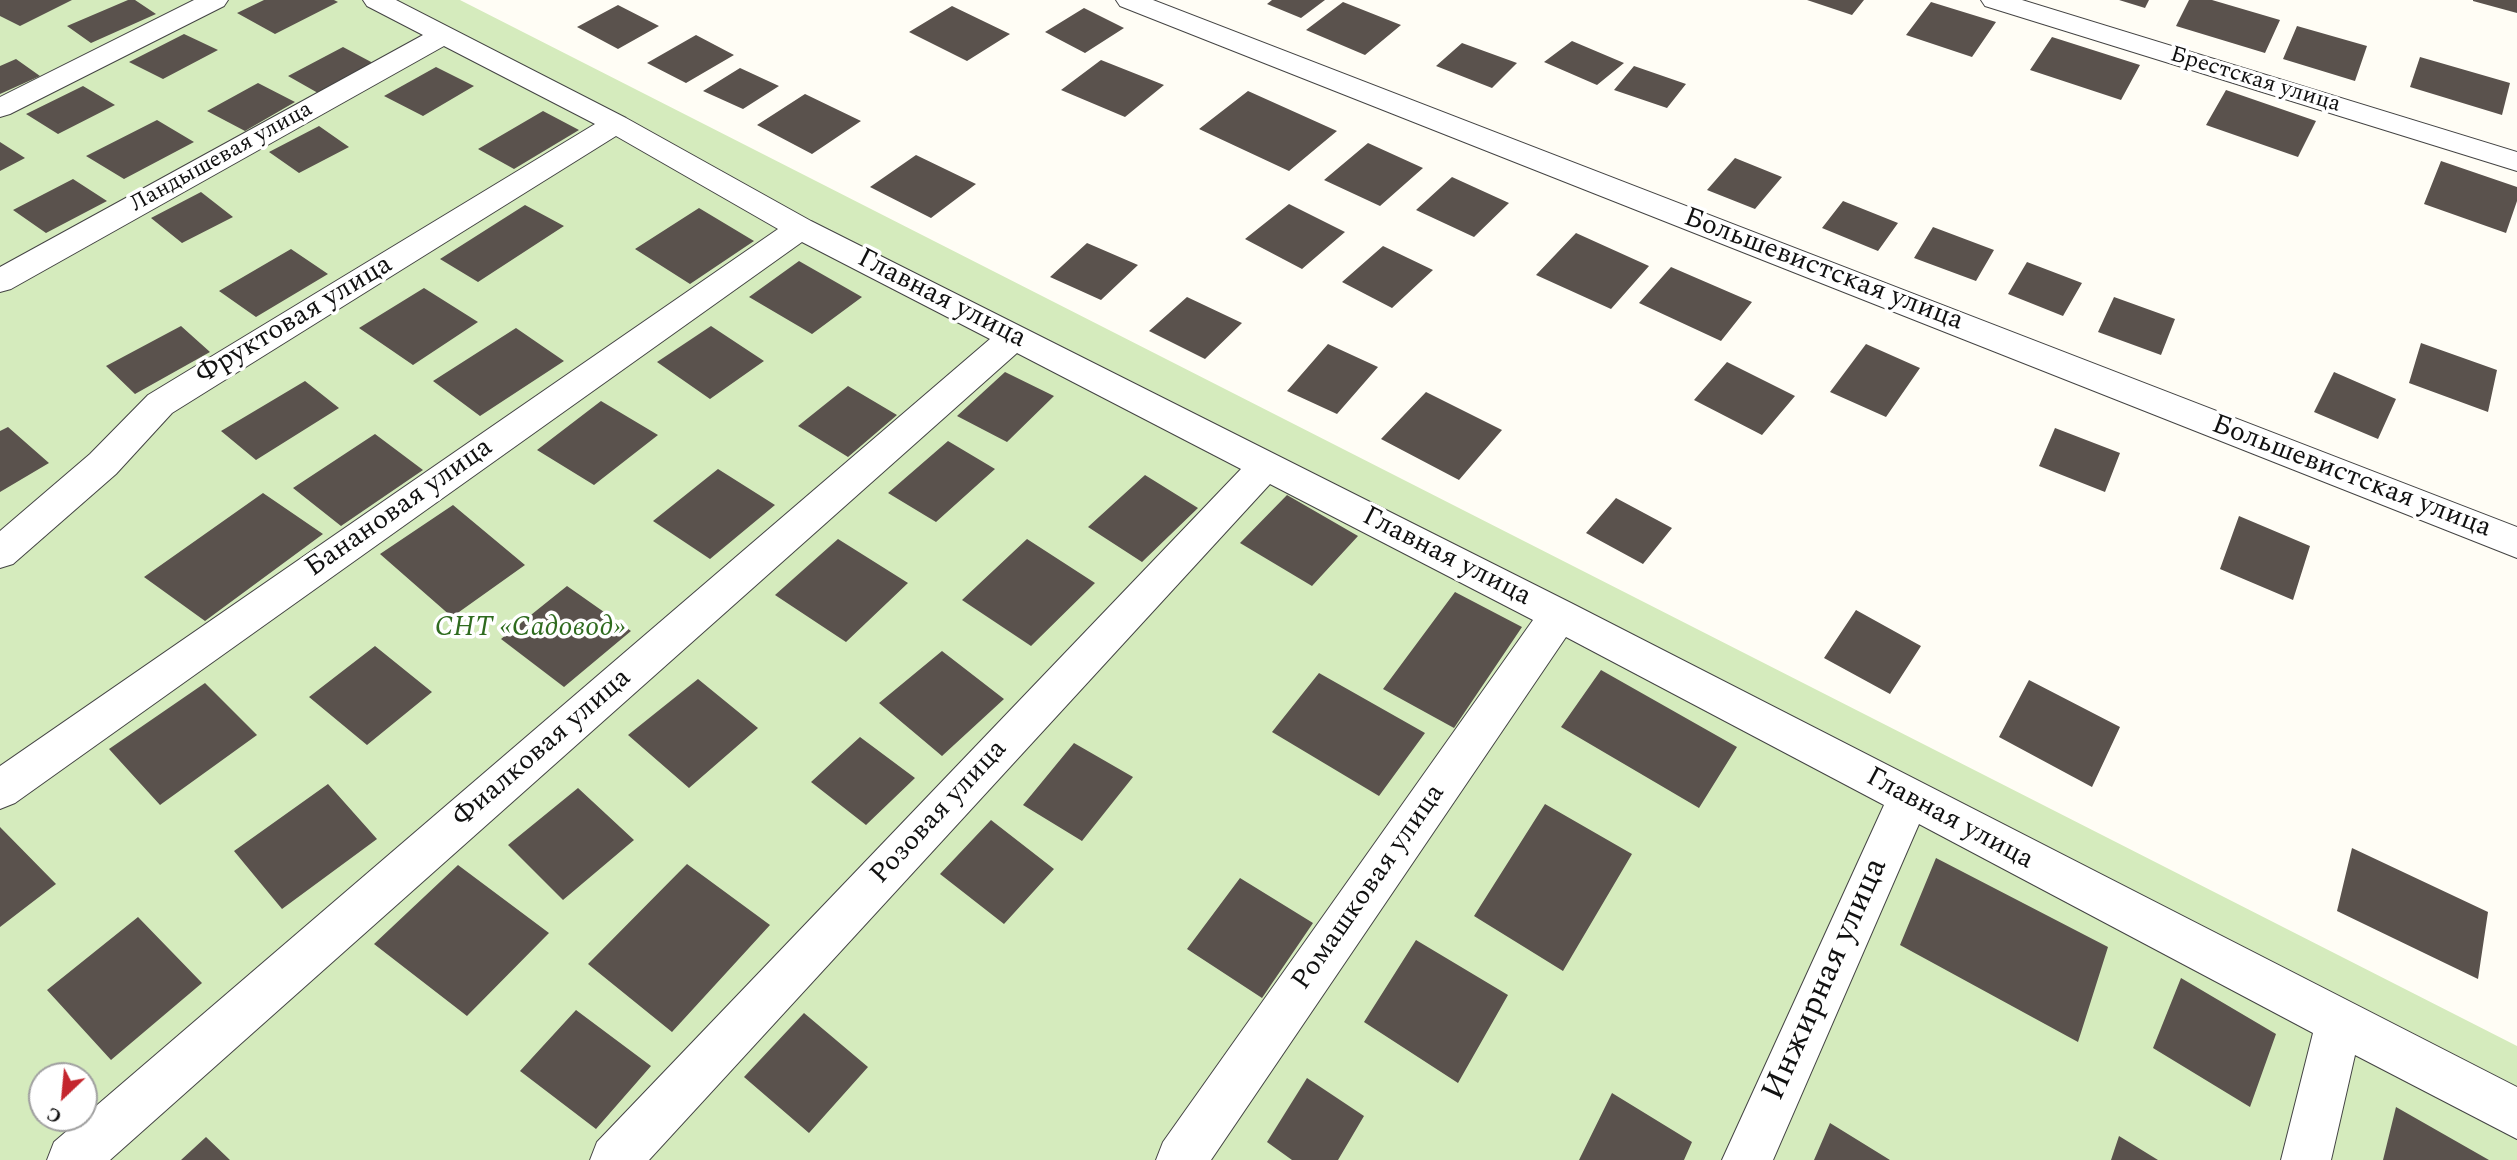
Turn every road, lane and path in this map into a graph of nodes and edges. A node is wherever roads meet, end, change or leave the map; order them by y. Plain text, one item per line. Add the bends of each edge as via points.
1 (215, 0) edge
2 (376, 0) edge
3 (1129, 0) edge
4 (1994, 0) edge
5 (443, 36) junction
6 (0, 108) edge
7 (616, 124) junction
8 (2517, 162) edge
9 (800, 228) junction
10 (0, 281) edge
11 (1014, 337) junction
12 (1265, 466) junction
13 (2517, 543) edge
14 (0, 553) edge
15 (1559, 615) junction
16 (0, 790) edge
17 (1908, 799) junction
18 (2339, 1023) junction
19 (2517, 1114) edge
20 (72, 1160) edge
21 (615, 1160) edge
22 (1181, 1160) edge
23 (1747, 1160) edge
24 (2306, 1160) edge

1 - 6 street
2 - 5 street, Главная улица
3 - 13 street, Большевистская улица
4 - 8 street, Брестская улица
5 - 7 street, Главная улица
5 - 10 street, Ландышевая улица
7 - 9 street, Главная улица
7 - 14 street, Фруктовая улица via 160,404 103,464
9 - 11 street, Главная улица
9 - 16 street, Банановая улица
11 - 12 street, Главная улица
11 - 20 street, Фиалковая улица
12 - 15 street, Главная улица
12 - 21 street, Розовая улица
15 - 17 street, Главная улица
15 - 22 street, Ромашковая улица
17 - 18 street, Главная улица
17 - 23 street, Инжирная улица
18 - 19 street, Главная улица
18 - 24 street

